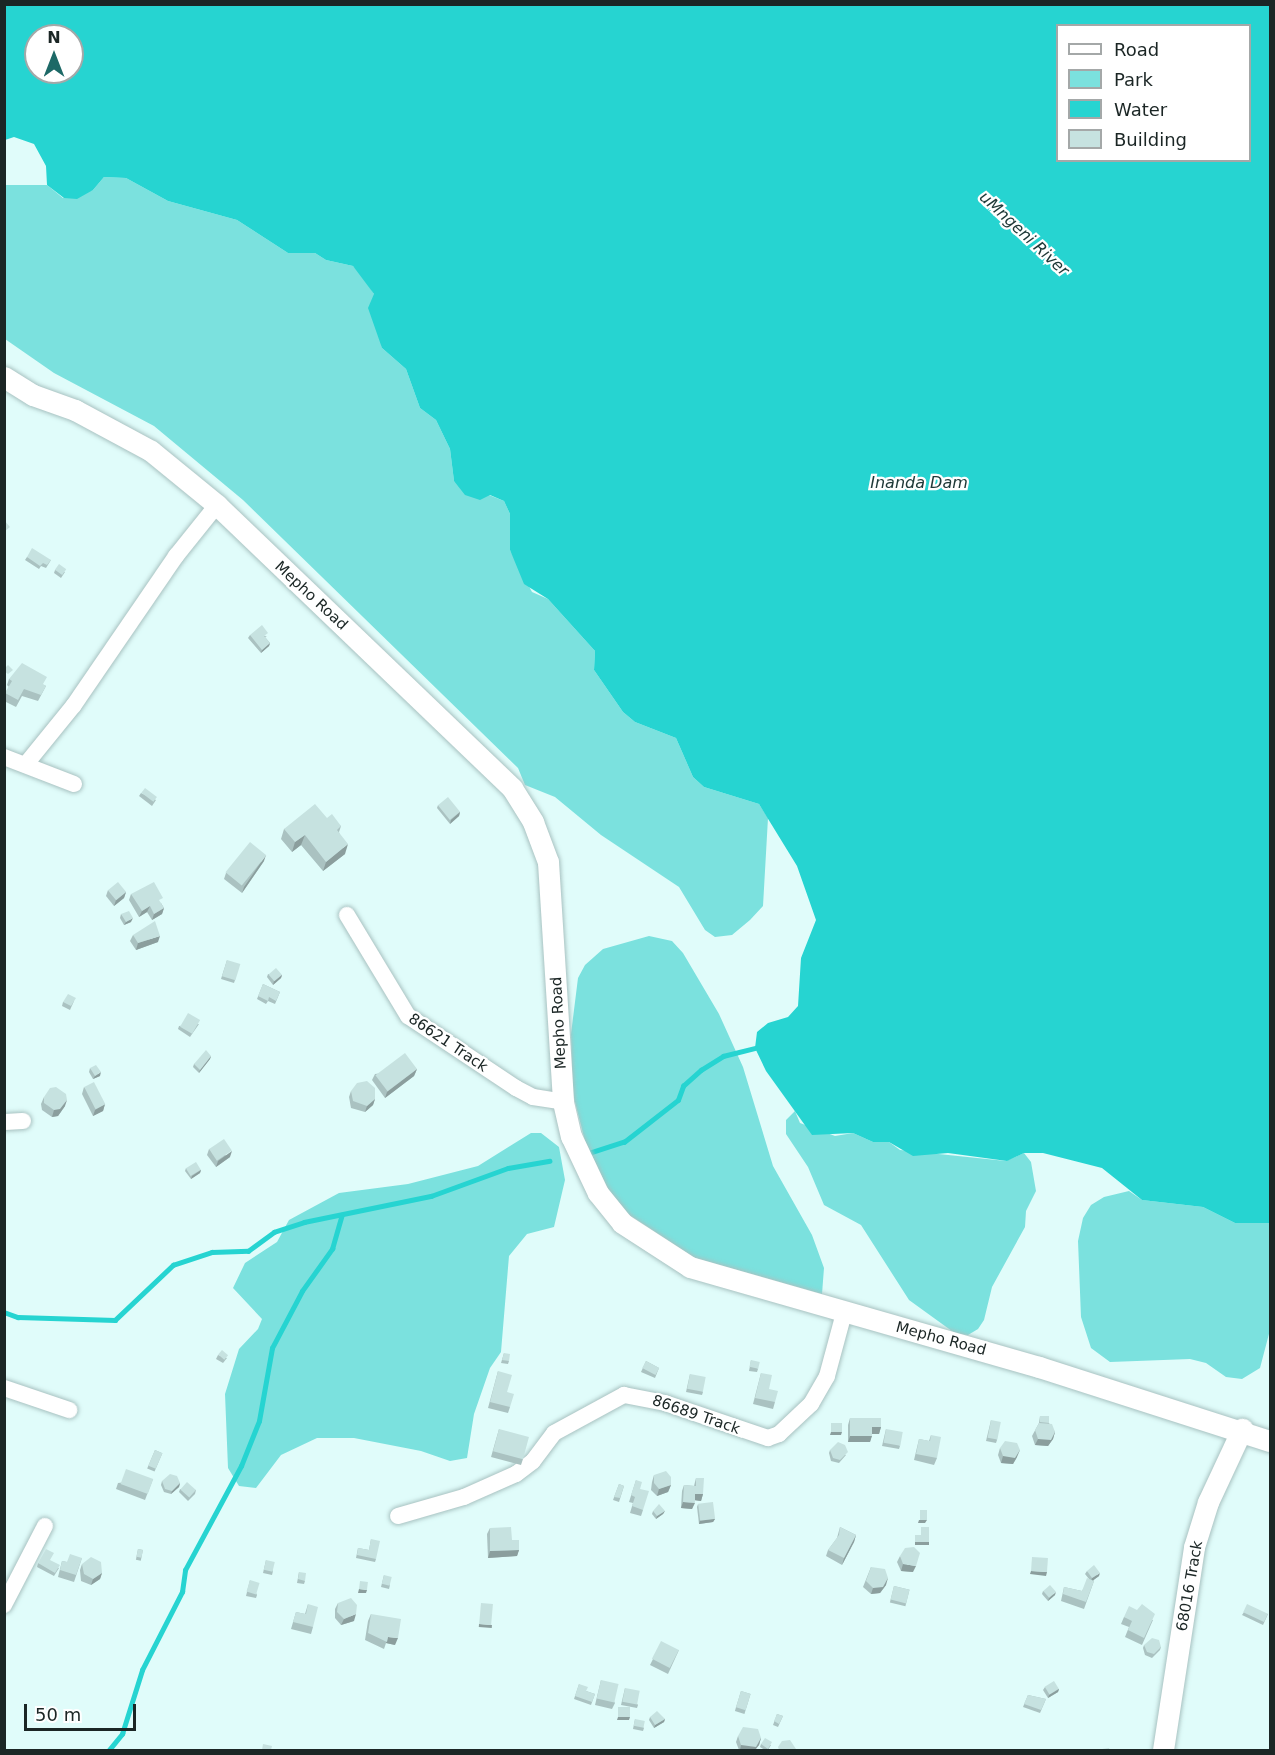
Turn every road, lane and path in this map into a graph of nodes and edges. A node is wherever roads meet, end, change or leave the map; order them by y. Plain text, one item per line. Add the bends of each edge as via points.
1 (4, 377) edge
2 (217, 505) junction
3 (4, 757) edge
4 (26, 764) junction
5 (74, 784) dead end
6 (347, 915) dead end
7 (563, 1102) junction
8 (23, 1121) dead end
9 (4, 1122) edge
10 (844, 1313) junction
11 (4, 1388) edge
12 (69, 1410) dead end
13 (1242, 1429) junction
14 (1270, 1441) edge
15 (398, 1516) dead end
16 (45, 1526) dead end
17 (4, 1605) edge
18 (1163, 1750) edge

1 - 2 street, Mepho Road via 33,395 75,410 151,451
2 - 4 street via 176,556 74,705
2 - 7 street, Mepho Road via 482,757 512,788 533,822 548,862
3 - 4 street
4 - 5 street
6 - 7 street, 86621 Track via 408,1016 516,1088
7 - 10 street, Mepho Road via 579,1160 622,1223 690,1267
8 - 9 street
10 - 13 street, Mepho Road via 1040,1367
10 - 15 street, 86689 Track via 827,1376 811,1404 779,1434 768,1438 665,1403 624,1395 554,1434 521,1472 464,1497
11 - 12 street
13 - 14 street, Mepho Road
13 - 18 street, 68016 Track via 1208,1502 1194,1547
16 - 17 street

